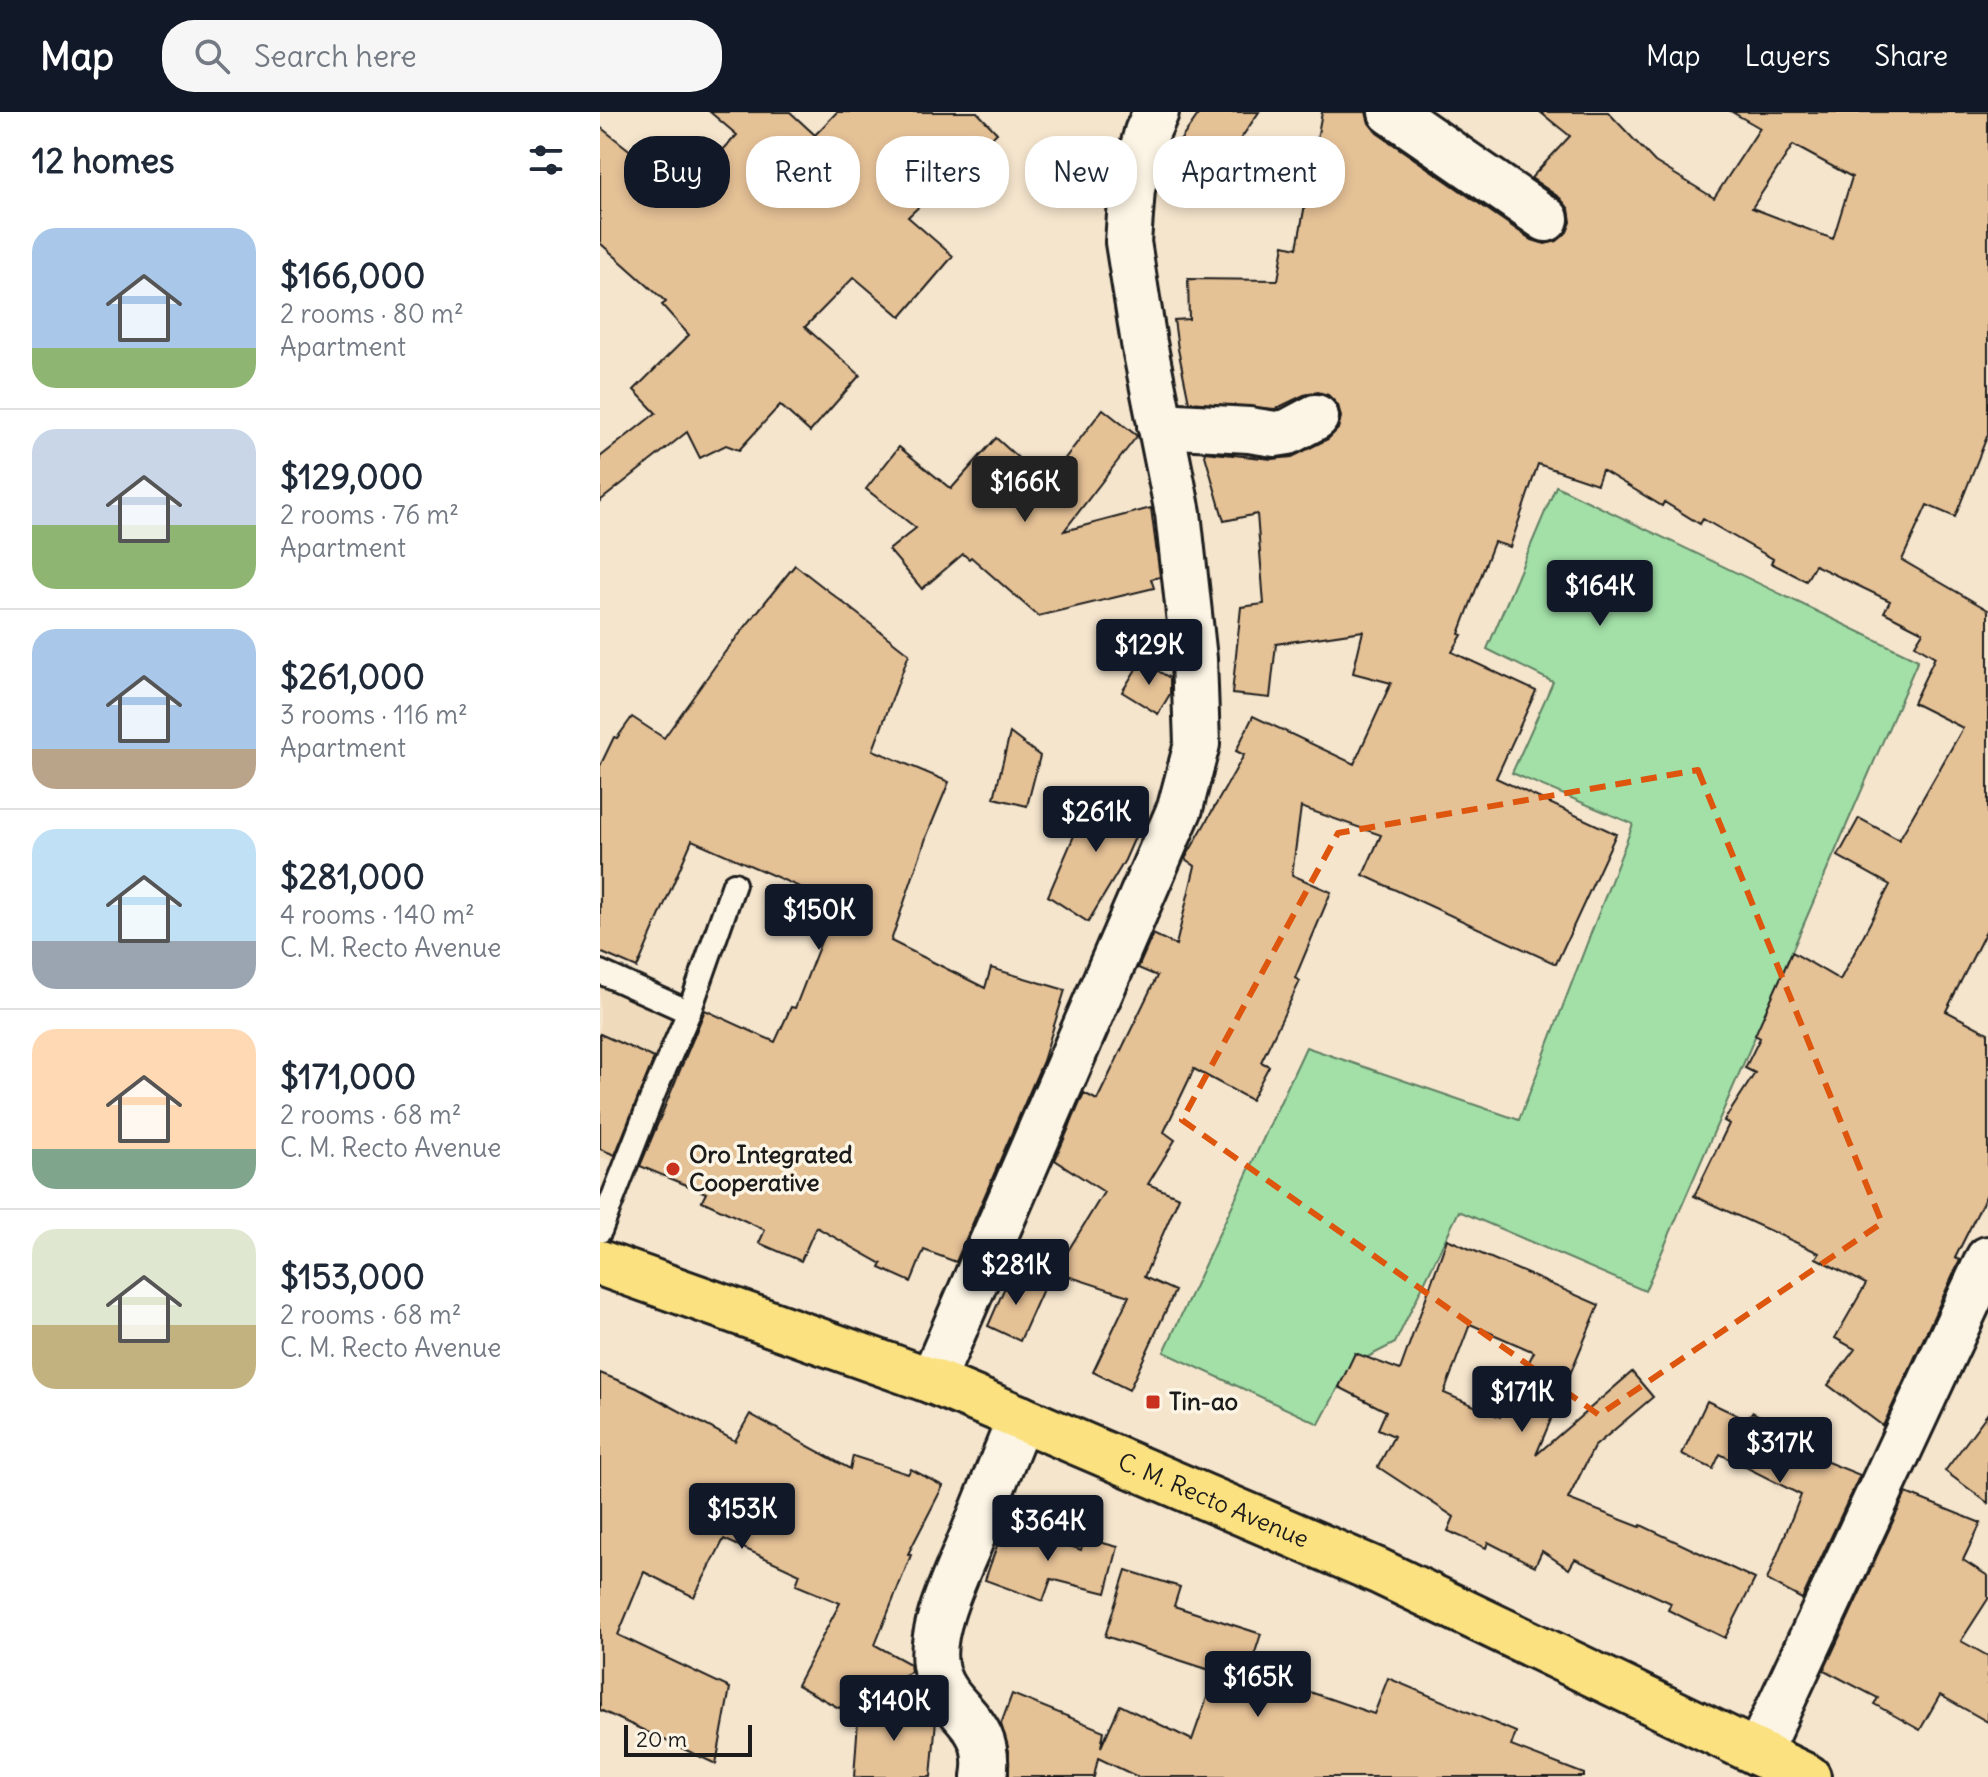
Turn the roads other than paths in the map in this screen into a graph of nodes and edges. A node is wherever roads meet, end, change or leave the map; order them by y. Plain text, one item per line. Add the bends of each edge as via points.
1 (1156, 112) edge
2 (1391, 112) edge
3 (1546, 219) dead end
4 (1316, 417) dead end
5 (1160, 425) junction
6 (734, 884) dead end
7 (600, 972) edge
8 (689, 1012) junction
9 (600, 1231) edge
10 (1988, 1259) edge
11 (600, 1263) edge
12 (932, 1381) junction
13 (1020, 1418) junction
14 (1758, 1753) junction
15 (984, 1777) edge
16 (1808, 1777) edge

1 - 5 street via 1132,189 1128,242
2 - 3 street
4 - 5 street via 1275,434
5 - 12 street via 1178,513 1197,744 1180,808
6 - 8 lane
7 - 8 lane
8 - 9 lane
10 - 14 street
11 - 12 highway, C. M. Recto Avenue
12 - 13 highway, C. M. Recto Avenue
13 - 14 highway, C. M. Recto Avenue via 1378,1571
13 - 15 street via 940,1615 934,1661 939,1685 980,1736 986,1756
14 - 16 highway, C. M. Recto Avenue

